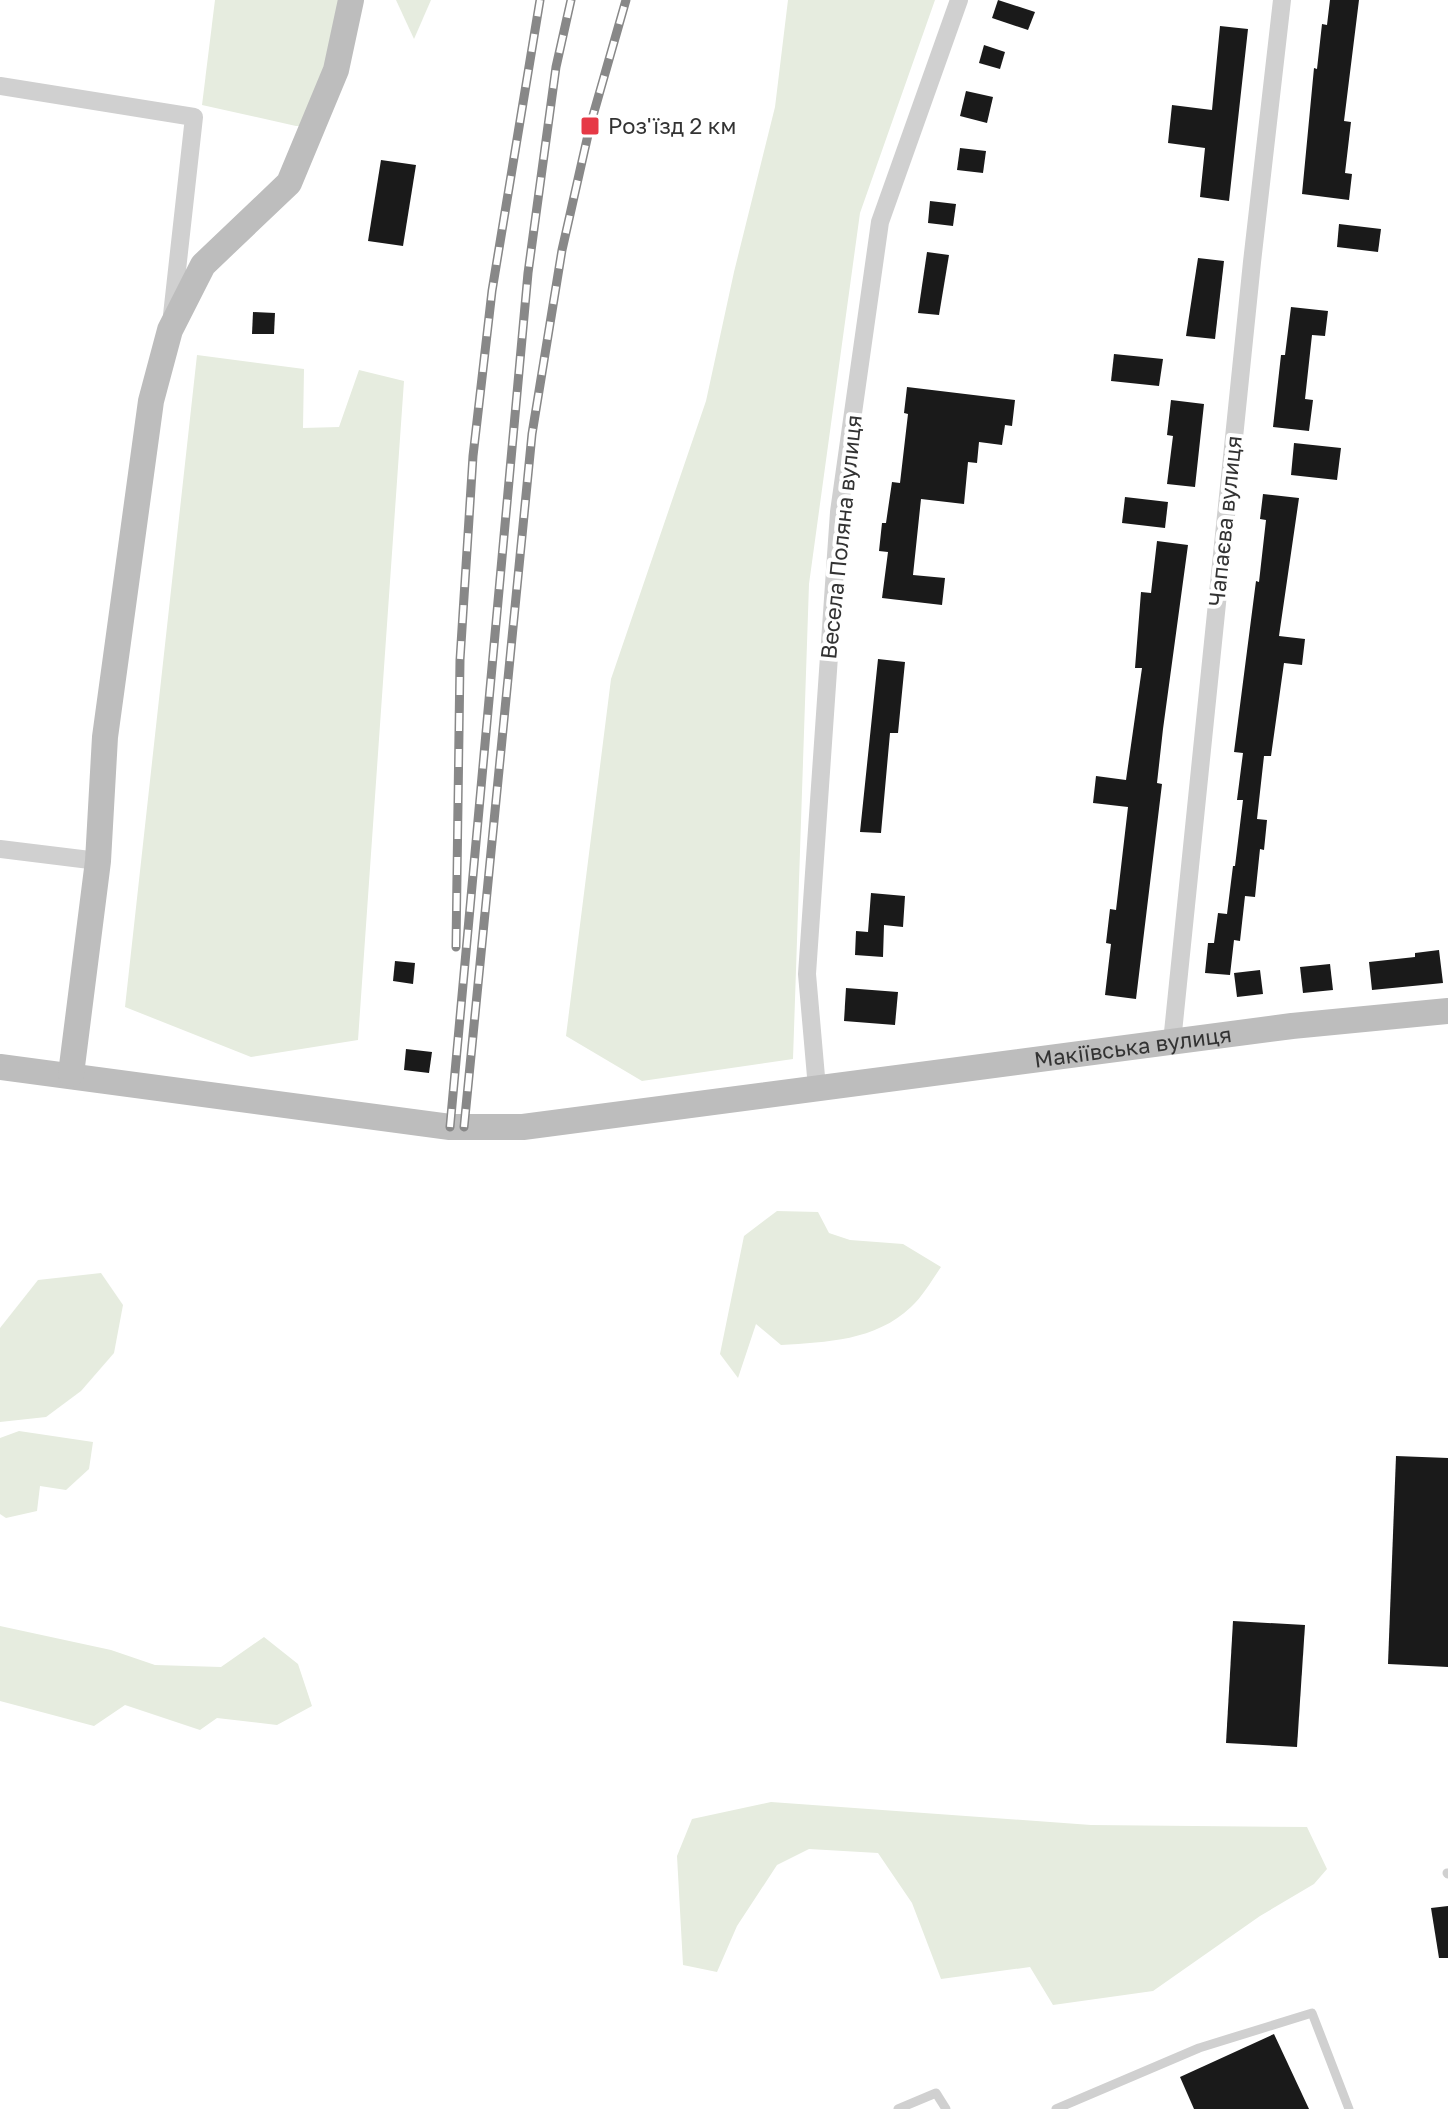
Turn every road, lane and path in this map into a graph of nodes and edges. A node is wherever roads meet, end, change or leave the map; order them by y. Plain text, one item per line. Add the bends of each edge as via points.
1 (351, 0) edge
2 (959, 0) edge
3 (1282, 0) edge
4 (0, 86) edge
5 (170, 330) junction
6 (0, 849) edge
7 (98, 861) junction
8 (1448, 1011) edge
9 (1172, 1042) junction
10 (0, 1067) edge
11 (71, 1074) junction
12 (817, 1088) junction
13 (898, 2109) edge
14 (946, 2109) edge
15 (1056, 2109) edge
16 (1349, 2109) edge

1 - 5 main road via 336,70 289,183 203,265
2 - 12 street, Весела Поляна вулиця via 880,222 839,512 807,974
3 - 9 street, Чапаєва вулиця
4 - 5 street via 194,117
5 - 7 main road via 151,401 105,737
6 - 7 street
7 - 11 main road
8 - 9 main road, Макіївська вулиця
9 - 12 main road, Макіївська вулиця
10 - 11 main road, Макіївська вулиця
11 - 12 main road, Макіївська вулиця via 491,1129
13 - 14 lane via 936,2093
15 - 16 lane via 1199,2048 1312,2013

